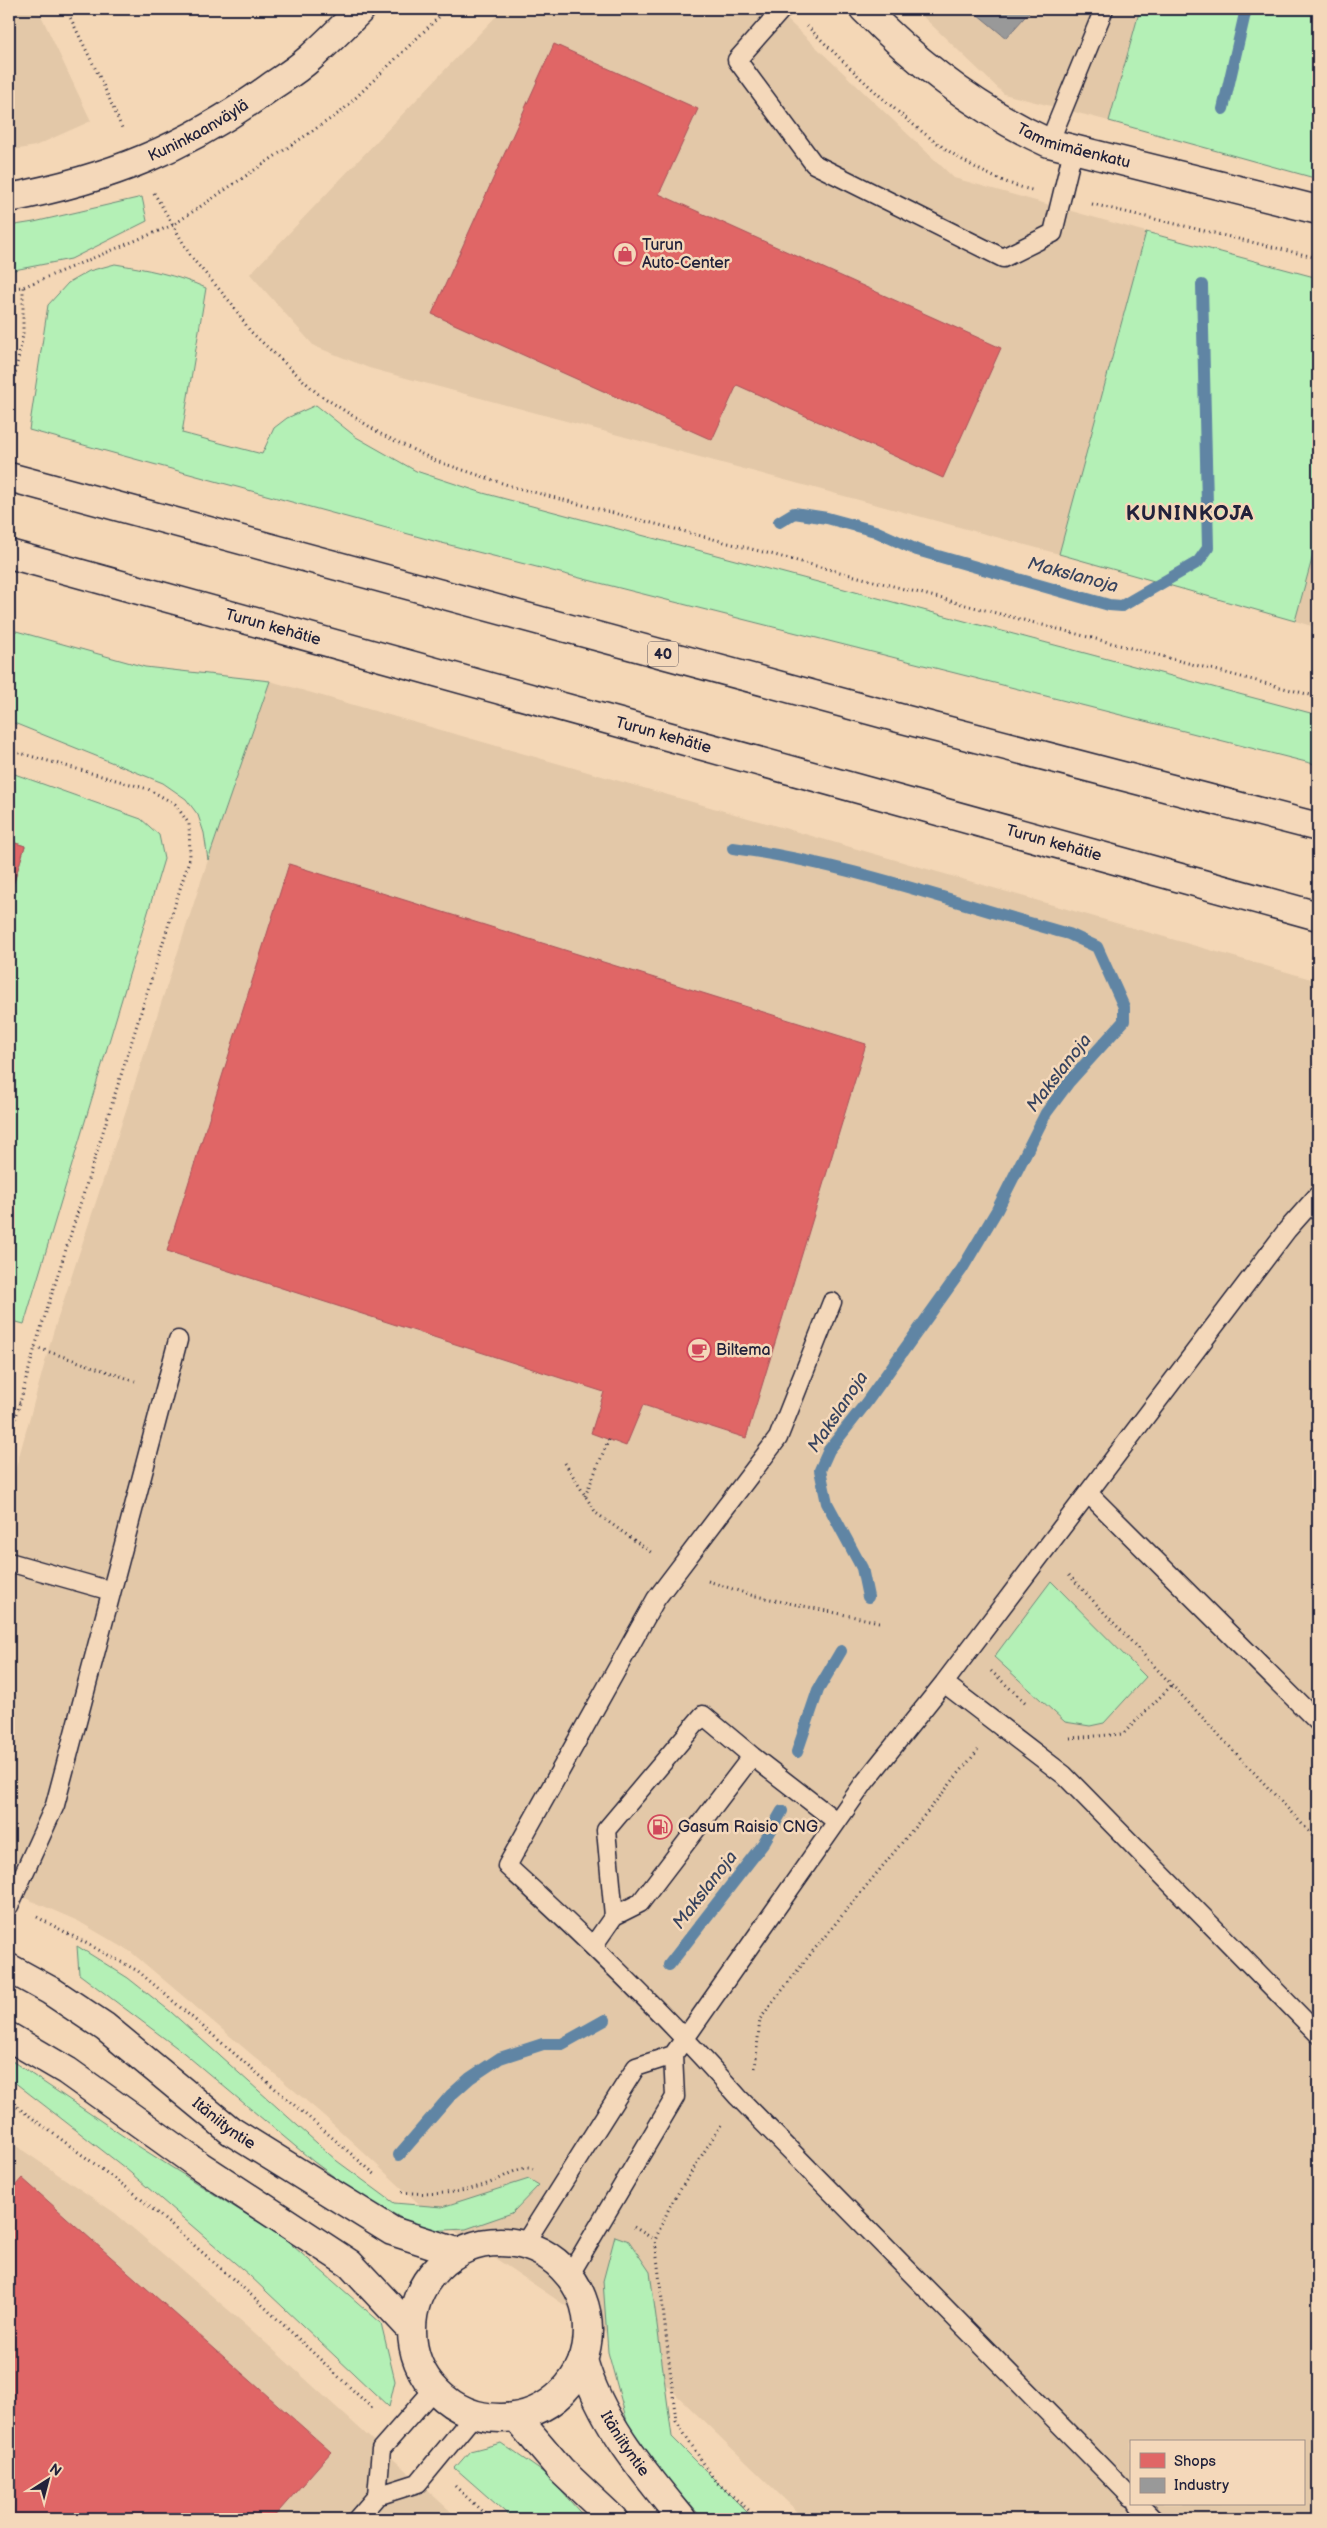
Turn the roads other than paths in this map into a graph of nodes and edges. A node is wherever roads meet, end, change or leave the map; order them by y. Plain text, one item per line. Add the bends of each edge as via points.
1 (361, 9) edge
2 (782, 9) edge
3 (864, 9) edge
4 (1104, 9) edge
5 (1061, 147) junction
6 (9, 198) edge
7 (1318, 210) edge
8 (9, 477) edge
9 (9, 554) edge
10 (1318, 827) edge
11 (1318, 916) edge
12 (1318, 1195) edge
13 (832, 1302) dead end
14 (178, 1340) dead end
15 (1088, 1493) junction
16 (9, 1562) edge
17 (111, 1591) junction
18 (944, 1683) junction
19 (1318, 1722) edge
20 (752, 1756) junction
21 (836, 1821) junction
22 (9, 1904) edge
23 (614, 1916) junction
24 (593, 1946) junction
25 (9, 1968) edge
26 (1318, 2034) edge
27 (9, 2037) edge
28 (686, 2037) junction
29 (673, 2055) junction
30 (523, 2246) junction
31 (457, 2252) junction
32 (569, 2276) junction
33 (411, 2329) junction
34 (583, 2360) junction
35 (434, 2389) junction
36 (474, 2415) junction
37 (516, 2417) junction
38 (377, 2496) junction
39 (1130, 2496) edge
40 (1140, 2506) edge
41 (358, 2519) edge
42 (613, 2519) edge
43 (682, 2519) edge
44 (1153, 2519) edge

1 - 6 main road, Kuninkaanväylä via 308,60 247,104 180,143 137,164 64,187
2 - 5 lane via 737,60 814,164 1003,258 1053,234
3 - 5 main road, Tammimäenkatu via 926,67 974,102
4 - 5 lane
5 - 7 main road, Tammimäenkatu
8 - 10 main road, 40 via 899,718
9 - 11 main road, Turun kehätie
12 - 15 lane via 1287,1230
13 - 24 lane via 778,1438 656,1598 507,1866
14 - 17 lane
15 - 18 lane
15 - 19 lane
16 - 17 lane
17 - 22 lane via 55,1805
18 - 21 lane
18 - 26 lane via 1064,1774
20 - 21 lane
20 - 23 lane via 640,1903
20 - 23 lane via 703,1714 606,1830
21 - 28 lane
23 - 24 lane
24 - 28 lane
25 - 31 main road, Itäniityntie via 105,2027 232,2130 392,2231
27 - 33 main road via 67,2071 197,2164 350,2264
28 - 29 lane
28 - 39 lane via 738,2097
29 - 30 lane via 636,2067
29 - 32 lane via 675,2097
30 - 31 main road via 515,2242 485,2242
30 - 32 main road via 540,2251
31 - 33 main road via 438,2266 423,2284 414,2306
32 - 34 main road via 577,2286 586,2312 588,2332
33 - 35 main road via 413,2351 421,2371
34 - 37 main road via 573,2380 557,2397 538,2410
34 - 43 main road, Itäniityntie via 591,2388 629,2454
35 - 36 main road via 458,2408
35 - 38 lane via 382,2449
36 - 37 main road
36 - 38 lane via 418,2483
37 - 42 main road via 561,2470
38 - 41 lane
40 - 44 lane

